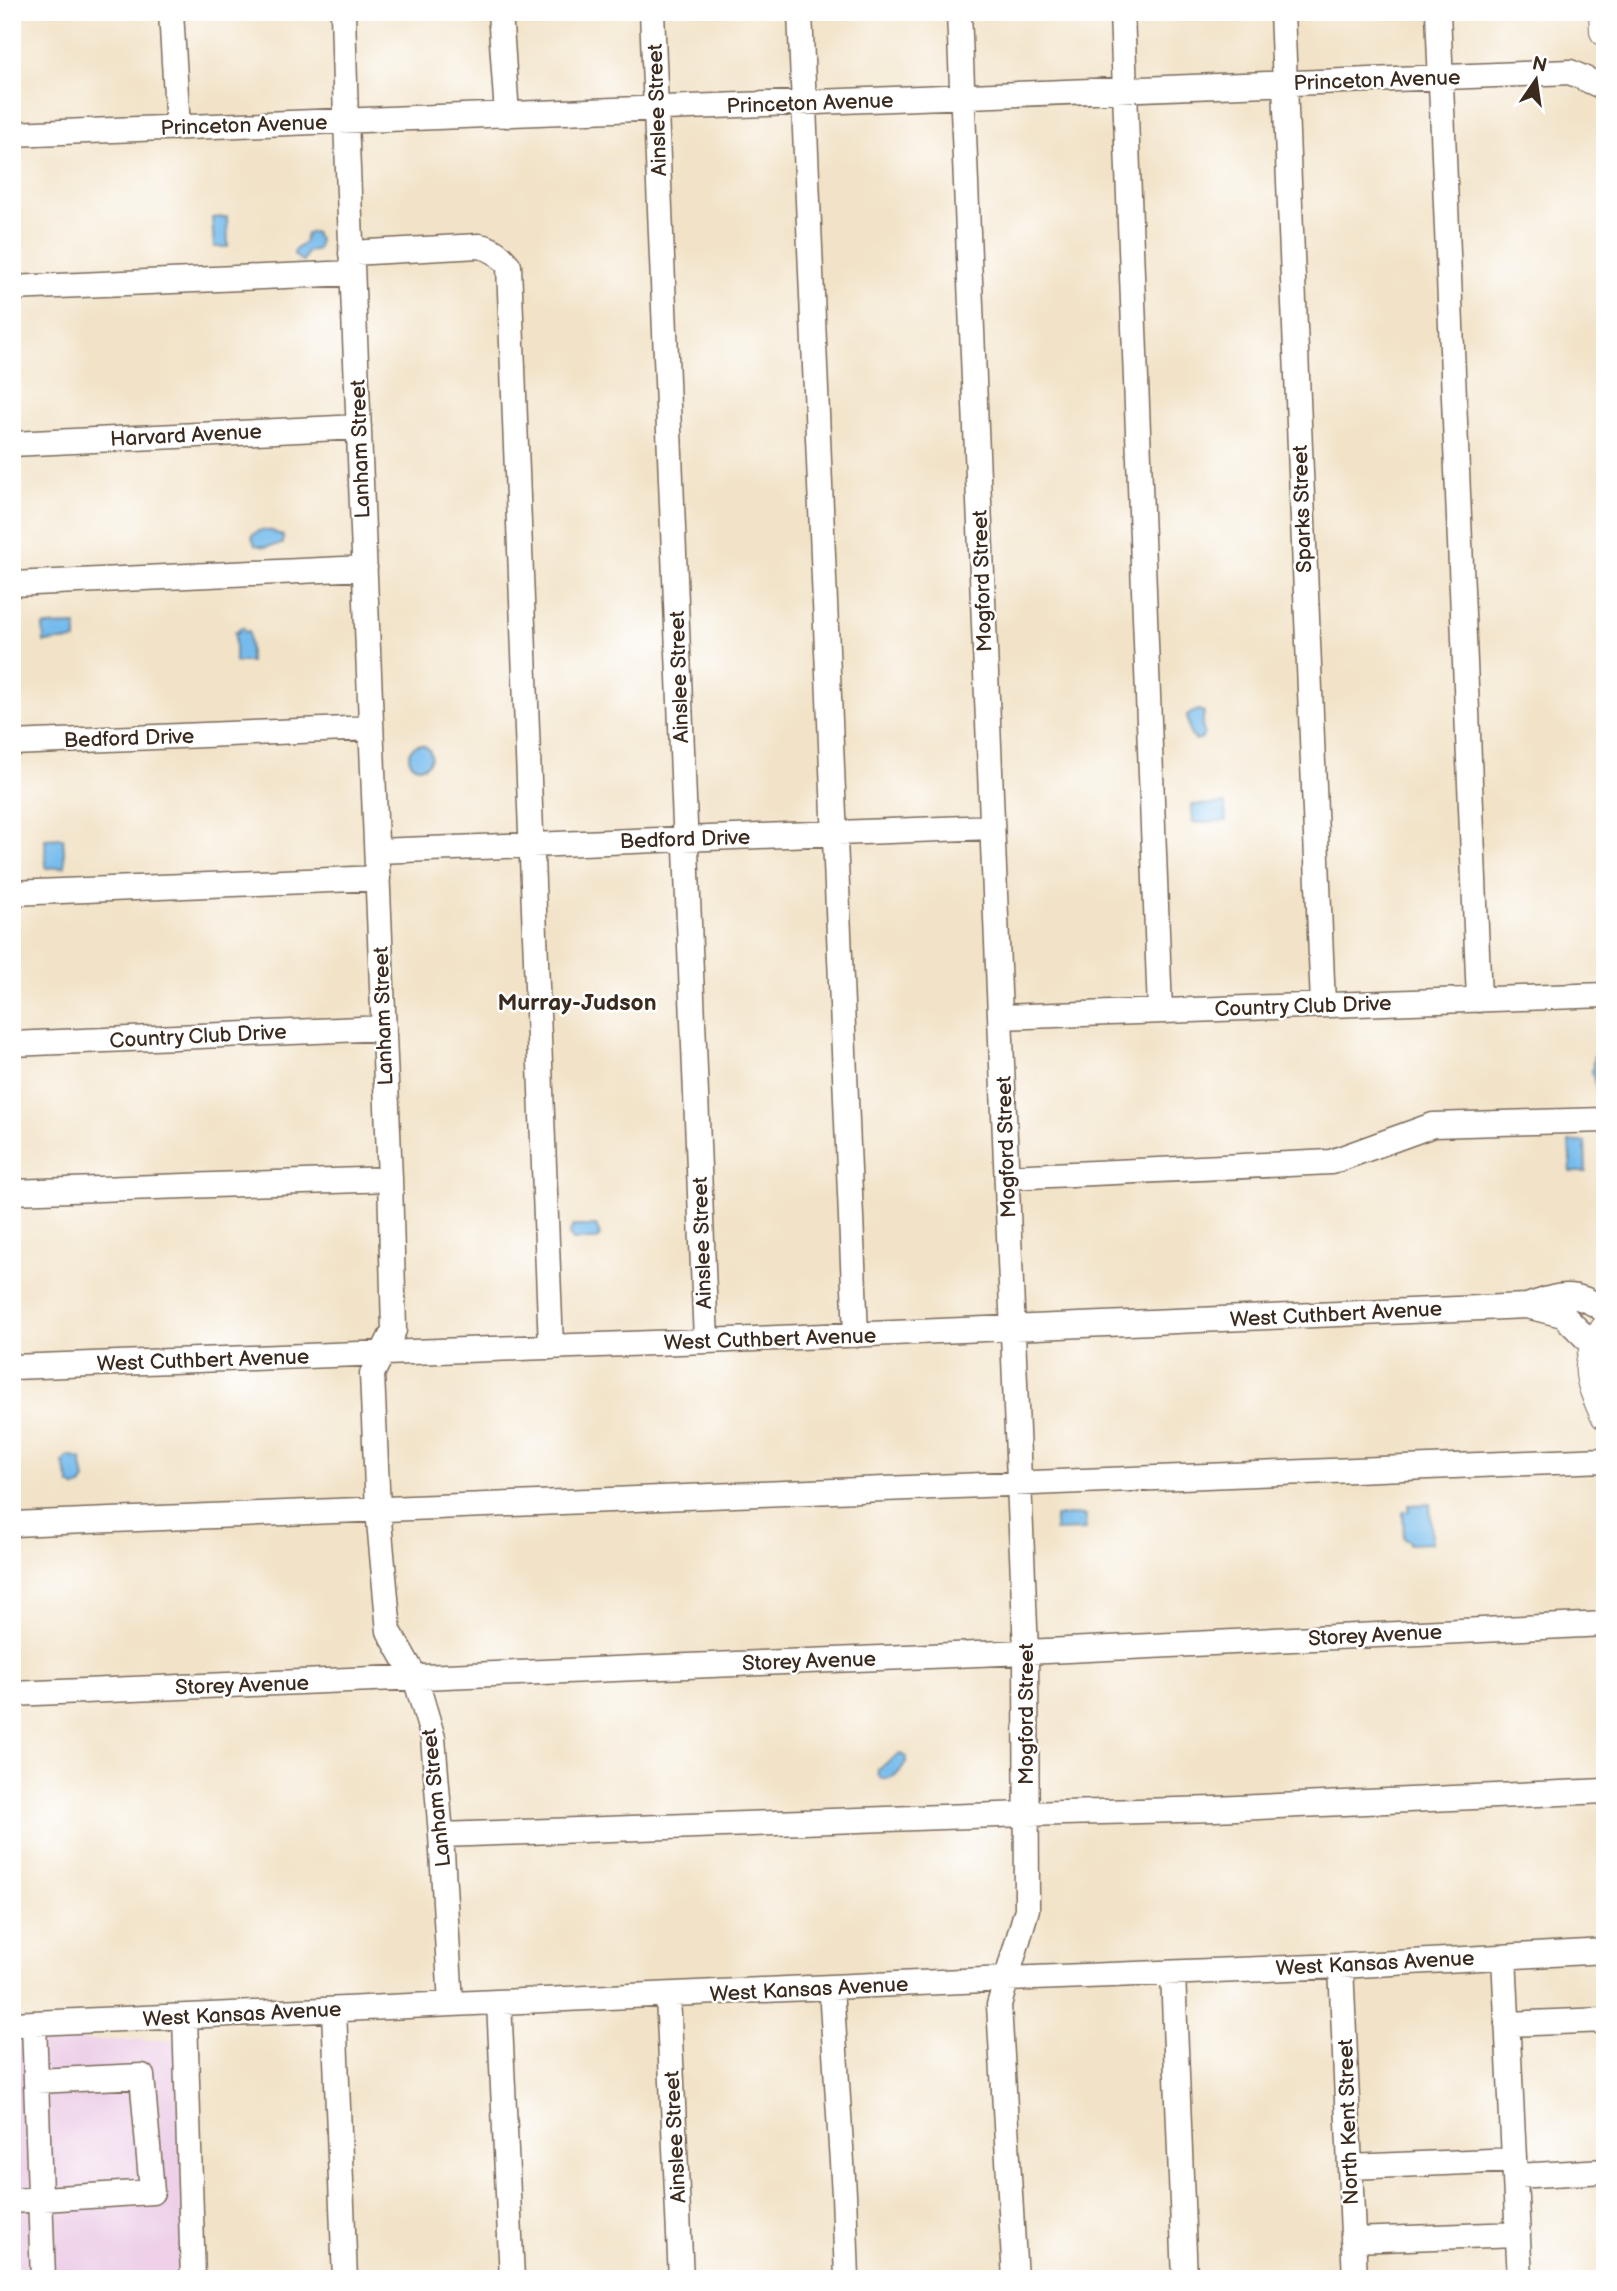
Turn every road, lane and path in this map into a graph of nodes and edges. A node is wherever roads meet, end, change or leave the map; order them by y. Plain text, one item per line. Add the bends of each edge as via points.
1 (171, 12) edge
2 (343, 12) edge
3 (500, 12) edge
4 (652, 12) edge
5 (800, 12) edge
6 (959, 12) edge
7 (1122, 12) edge
8 (1282, 12) edge
9 (1438, 12) edge
10 (1604, 12) edge
11 (1605, 31) edge
12 (1441, 77) junction
13 (1284, 84) junction
14 (1605, 88) edge
15 (1125, 90) junction
16 (961, 96) junction
17 (803, 103) junction
18 (657, 109) junction
19 (507, 115) junction
20 (346, 121) junction
21 (178, 128) junction
22 (12, 134) edge
23 (352, 263) junction
24 (12, 288) edge
25 (359, 427) junction
26 (12, 444) edge
27 (365, 568) junction
28 (12, 584) edge
29 (371, 728) junction
30 (12, 743) edge
31 (992, 827) junction
32 (834, 833) junction
33 (686, 839) junction
34 (531, 845) junction
35 (377, 851) junction
36 (378, 878) junction
37 (12, 893) edge
38 (1605, 995) edge
39 (1479, 1000) junction
40 (1323, 1005) junction
41 (1160, 1011) junction
42 (1001, 1017) junction
43 (384, 1028) junction
44 (12, 1044) edge
45 (1605, 1120) edge
46 (1007, 1177) junction
47 (390, 1179) junction
48 (12, 1192) edge
49 (1527, 1306) junction
50 (1605, 1311) edge
51 (1013, 1329) junction
52 (856, 1335) junction
53 (1600, 1338) edge
54 (706, 1341) junction
55 (551, 1347) junction
56 (383, 1353) junction
57 (12, 1367) edge
58 (1605, 1414) edge
59 (1605, 1460) edge
60 (1019, 1484) junction
61 (379, 1510) junction
62 (12, 1524) edge
63 (1605, 1624) edge
64 (1026, 1652) junction
65 (415, 1678) junction
66 (12, 1694) edge
67 (1605, 1791) edge
68 (1027, 1814) junction
69 (441, 1835) junction
70 (1605, 1951) edge
71 (1504, 1957) junction
72 (1341, 1966) junction
73 (1172, 1973) junction
74 (1006, 1979) junction
75 (831, 1987) junction
76 (668, 1995) junction
77 (499, 2002) junction
78 (451, 2004) junction
79 (334, 2010) junction
80 (185, 2017) junction
81 (1605, 2020) edge
82 (23, 2024) edge
83 (1507, 2024) junction
84 (36, 2081) junction
85 (1350, 2167) junction
86 (1514, 2168) junction
87 (1605, 2171) edge
88 (40, 2199) junction
89 (12, 2201) edge
90 (1518, 2234) junction
91 (1353, 2240) junction
92 (43, 2279) edge
93 (193, 2279) edge
94 (345, 2279) edge
95 (512, 2279) edge
96 (681, 2279) edge
97 (847, 2279) edge
98 (1015, 2279) edge
99 (1185, 2279) edge
100 (1355, 2279) edge
101 (1520, 2279) edge

1 - 21 street
2 - 20 street, Lanham Street
3 - 19 street
4 - 18 street, Ainslee Street
5 - 17 street
6 - 16 street, Mogford Street
7 - 15 street
8 - 13 street, Sparks Street
9 - 12 street
10 - 11 main road
12 - 13 street, Princeton Avenue
12 - 14 street, Princeton Avenue via 1570,72
12 - 39 street
13 - 15 street, Princeton Avenue
13 - 40 street, Sparks Street
15 - 16 street, Princeton Avenue
15 - 41 street
16 - 17 street, Princeton Avenue
16 - 31 street, Mogford Street
17 - 18 street, Princeton Avenue
17 - 32 street
18 - 19 street, Princeton Avenue
18 - 33 street, Ainslee Street
19 - 20 street, Princeton Avenue
20 - 21 street, Princeton Avenue
20 - 23 street, Lanham Street
21 - 22 street, Princeton Avenue
23 - 24 street
23 - 25 street, Lanham Street
23 - 34 street via 479,246 488,247 509,266
25 - 26 street, Harvard Avenue
25 - 27 street, Lanham Street
27 - 28 street
27 - 29 street, Lanham Street
29 - 30 street, Bedford Drive
29 - 35 street, Lanham Street
31 - 32 street, Bedford Drive
31 - 42 street, Mogford Street
32 - 33 street, Bedford Drive
32 - 52 street
33 - 34 street, Bedford Drive
33 - 54 street, Ainslee Street
34 - 35 street, Bedford Drive
34 - 55 street
35 - 36 street, Lanham Street
36 - 37 street
36 - 43 street, Lanham Street
38 - 39 street, Country Club Drive
39 - 40 street, Country Club Drive
40 - 41 street, Country Club Drive
41 - 42 street, Country Club Drive
42 - 46 street, Mogford Street
43 - 44 street, Country Club Drive
43 - 47 street, Lanham Street
45 - 46 street via 1433,1125 1331,1162
46 - 51 street, Mogford Street
47 - 48 street
47 - 56 street, Lanham Street via 394,1330
49 - 50 street, West Cuthbert Avenue via 1560,1295 1590,1300
49 - 51 street, West Cuthbert Avenue
49 - 53 street, West Cuthbert Avenue via 1563,1315
51 - 52 street, West Cuthbert Avenue
51 - 60 street, Mogford Street
52 - 54 street, West Cuthbert Avenue
53 - 58 main road via 1590,1367 1592,1387
54 - 55 street, West Cuthbert Avenue
55 - 56 street, West Cuthbert Avenue
56 - 57 street, West Cuthbert Avenue
56 - 61 street, Lanham Street via 372,1374
59 - 60 street
60 - 61 street
60 - 64 street, Mogford Street
61 - 62 street
61 - 65 street, Lanham Street via 389,1630
63 - 64 street, Storey Avenue
64 - 65 street, Storey Avenue
64 - 68 street, Mogford Street
65 - 66 street, Storey Avenue
65 - 69 street, Lanham Street via 433,1738
67 - 68 street
68 - 69 street
68 - 74 street, Mogford Street via 1027,1909
69 - 78 street, Lanham Street
70 - 71 street, West Kansas Avenue
71 - 72 street, West Kansas Avenue
71 - 83 street
72 - 73 street, West Kansas Avenue
72 - 85 street, North Kent Street
73 - 74 street, West Kansas Avenue
73 - 99 street
74 - 75 street, West Kansas Avenue
74 - 98 street, Mogford Street via 999,2006
75 - 76 street, West Kansas Avenue
75 - 97 street
76 - 77 street, West Kansas Avenue
76 - 96 street, Ainslee Street
77 - 78 street, West Kansas Avenue
77 - 95 street
78 - 79 street, West Kansas Avenue
79 - 80 street, West Kansas Avenue
79 - 94 street
80 - 82 street, West Kansas Avenue
80 - 93 street
81 - 83 street
82 - 84 street
83 - 86 street
84 - 88 street
84 - 88 street via 142,2076 152,2192
85 - 86 street
85 - 91 street, North Kent Street
86 - 87 street
86 - 90 street
88 - 89 street
88 - 92 street
90 - 91 street
90 - 101 street
91 - 100 street, North Kent Street

